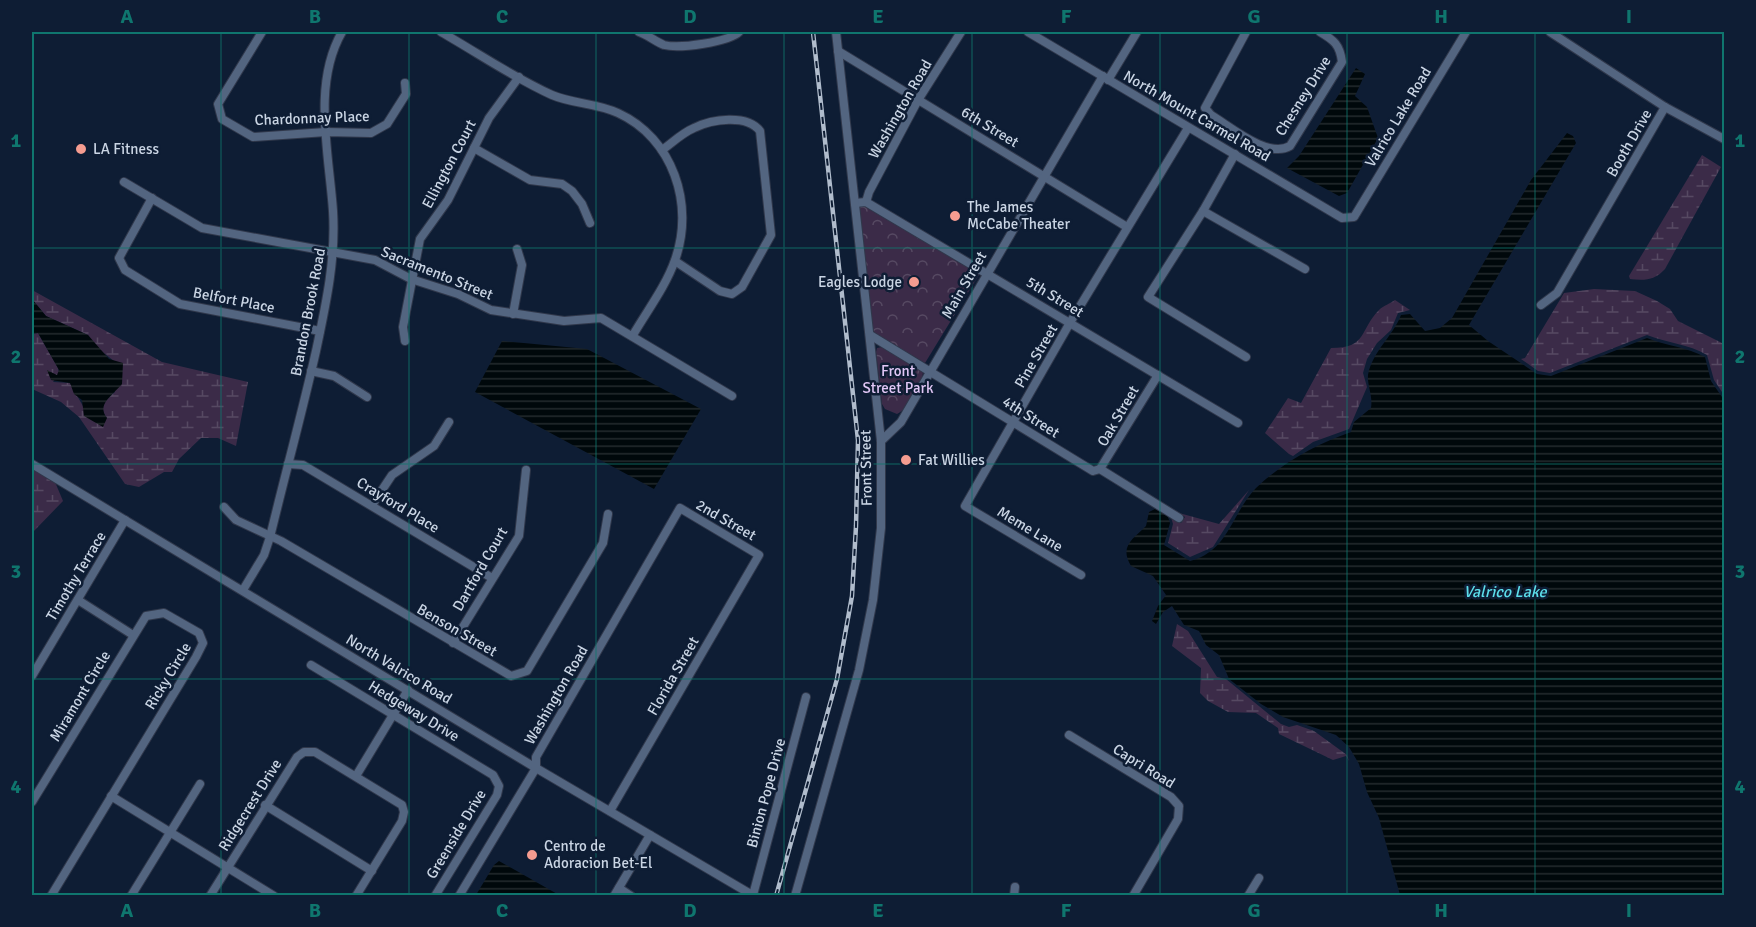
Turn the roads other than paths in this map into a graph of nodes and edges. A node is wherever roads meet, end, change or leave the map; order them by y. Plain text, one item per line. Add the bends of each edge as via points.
1 (262, 32) edge
2 (342, 32) edge
3 (441, 32) edge
4 (639, 32) edge
5 (740, 32) edge
6 (836, 32) edge
7 (961, 32) edge
8 (1028, 32) edge
9 (1137, 32) edge
10 (1246, 32) edge
11 (1320, 32) edge
12 (1466, 32) edge
13 (1550, 32) edge
14 (652, 34) edge
15 (838, 51) junction
16 (519, 77) junction
17 (1105, 78) junction
18 (405, 82) dead end
19 (918, 100) junction
20 (1665, 107) junction
21 (1188, 128) junction
22 (326, 132) junction
23 (1725, 139) edge
24 (474, 148) junction
25 (662, 150) junction
26 (1236, 154) junction
27 (1044, 175) junction
28 (124, 182) dead end
29 (152, 198) junction
30 (866, 202) junction
31 (855, 203) junction
32 (1203, 211) junction
33 (1354, 217) joint
34 (590, 223) dead end
35 (1127, 227) junction
36 (517, 249) dead end
37 (335, 254) junction
38 (675, 261) junction
39 (1305, 269) dead end
40 (987, 272) junction
41 (411, 279) junction
42 (1541, 305) dead end
43 (513, 314) junction
44 (1071, 321) junction
45 (320, 331) junction
46 (870, 335) junction
47 (633, 336) junction
48 (405, 341) dead end
49 (1246, 357) dead end
50 (930, 370) junction
51 (311, 371) junction
52 (1158, 375) junction
53 (732, 396) dead end
54 (367, 398) dead end
55 (449, 422) dead end
56 (1014, 422) junction
57 (1238, 423) dead end
58 (881, 441) junction
59 (32, 464) edge
60 (288, 464) junction
61 (1100, 469) junction
62 (526, 470) dead end
63 (372, 505) junction
64 (965, 506) joint
65 (224, 507) dead end
66 (680, 508) joint
67 (608, 514) dead end
68 (1179, 518) dead end
69 (125, 520) junction
70 (270, 537) junction
71 (759, 555) joint
72 (1081, 575) dead end
73 (492, 578) junction
74 (243, 590) junction
75 (78, 600) junction
76 (132, 635) junction
77 (453, 643) junction
78 (311, 665) dead end
79 (32, 676) edge
80 (408, 690) junction
81 (806, 697) dead end
82 (394, 714) junction
83 (1069, 735) dead end
84 (536, 768) junction
85 (356, 776) junction
86 (200, 784) dead end
87 (499, 786) joint
88 (111, 796) junction
89 (32, 802) edge
90 (265, 805) junction
91 (610, 811) junction
92 (170, 833) junction
93 (650, 835) junction
94 (227, 867) junction
95 (372, 871) junction
96 (1259, 878) dead end
97 (617, 892) edge
98 (753, 895) edge
99 (51, 896) edge
100 (131, 896) edge
101 (210, 896) edge
102 (274, 896) edge
103 (357, 896) edge
104 (435, 896) edge
105 (459, 896) edge
106 (631, 896) edge
107 (795, 896) edge
108 (1133, 896) edge
109 (1248, 896) edge

1 - 22 street, Chardonnay Place via 218,104 222,119 253,136
2 - 22 street, Brandon Brook Road via 333,48 326,79
3 - 16 street
4 - 14 street
5 - 14 street via 729,39 679,46 663,45
6 - 15 street, Front Street
7 - 19 street, Washington Road
8 - 17 street, North Mount Carmel Road
9 - 17 street, Main Street
10 - 11 street, Chesney Drive via 1205,108 1270,150 1282,150 1290,146 1342,62 1335,40
12 - 33 street, Valrico Lake Road
13 - 20 street, Booth Drive
15 - 19 street, 6th Street
15 - 31 street, Front Street
16 - 24 street, Ellington Court via 489,118
16 - 25 street via 554,96 620,114 643,129
17 - 21 street, North Mount Carmel Road
17 - 27 street, Main Street
18 - 22 street, Chardonnay Place via 406,94 387,124 371,133
19 - 27 street, 6th Street
19 - 30 street, Washington Road
20 - 23 street
20 - 42 street, Booth Drive via 1557,293
21 - 26 street, North Mount Carmel Road
21 - 35 street, Pine Street
22 - 37 street, Brandon Brook Road
24 - 34 street via 530,180 562,184 582,204
24 - 41 street, Ellington Court via 448,200 420,240
25 - 38 street via 675,174 683,203 683,232
25 - 38 street via 707,123 746,120 760,131 771,235 742,287 732,294 720,291
26 - 32 street
26 - 33 street, North Mount Carmel Road via 1342,218
27 - 35 street, 6th Street
27 - 40 street, Main Street
28 - 29 street, Sacramento Street
29 - 37 street, Sacramento Street via 202,228
29 - 45 street, Belfort Place via 119,258 125,270 180,304
30 - 31 street
30 - 40 street, 5th Street
31 - 46 street, Front Street
32 - 39 street
32 - 49 street via 1148,297
35 - 44 street, Pine Street
36 - 43 street via 522,265
37 - 41 street, Sacramento Street via 375,260
37 - 45 street, Brandon Brook Road
38 - 47 street
40 - 44 street, 5th Street
40 - 50 street, Main Street
41 - 43 street, Sacramento Street via 491,310
41 - 48 street, Ellington Court via 403,327
43 - 47 street, Sacramento Street via 564,321 601,318
44 - 52 street, 5th Street
44 - 56 street, Pine Street
45 - 51 street, Brandon Brook Road
46 - 50 street, 4th Street
46 - 58 street, Front Street
47 - 53 street, Sacramento Street
50 - 56 street, 4th Street
50 - 58 street, Main Street via 900,422
51 - 54 street via 334,376
51 - 60 street, Brandon Brook Road
52 - 57 street, 5th Street
52 - 61 street, Oak Street
55 - 63 street via 434,446 392,475
56 - 61 street, 4th Street via 1093,471
56 - 64 street, Pine Street
58 - 107 street, Front Street via 881,528 873,600 857,680
59 - 69 street, North Valrico Road
60 - 63 street, Crayford Place via 303,465
60 - 70 street, Brandon Brook Road
61 - 68 street, 4th Street
62 - 73 street, Dartford Court via 519,536
63 - 73 street, Crayford Place
64 - 72 street, Meme Lane
65 - 70 street, Benson Street via 236,520
66 - 71 street, 2nd Street
66 - 84 street, Washington Road via 536,758
67 - 77 street, Benson Street via 603,543 527,671 511,676
69 - 74 street, North Valrico Road
69 - 75 street, Timothy Terrace
70 - 74 street, Brandon Brook Road
70 - 77 street, Benson Street
71 - 91 street, Florida Street
73 - 77 street, Dartford Court
74 - 80 street, North Valrico Road
75 - 76 street
75 - 79 street, Timothy Terrace
76 - 88 street, Ricky Circle via 146,616 164,612 200,633 203,643
76 - 89 street, Miramont Circle
78 - 82 street, Hedgeway Drive
80 - 82 street
80 - 84 street, North Valrico Road
81 - 98 street, Binion Pope Drive
82 - 85 street
82 - 87 street, Hedgeway Drive via 493,775
83 - 108 street, Capri Road via 1171,797 1179,806 1178,819
84 - 91 street, North Valrico Road
84 - 105 street, Washington Road
85 - 90 street, Ridgecrest Drive via 315,752 304,752
85 - 95 street via 397,800 404,812
86 - 92 street
87 - 104 street, Greenside Drive
88 - 92 street
88 - 99 street
90 - 94 street, Ridgecrest Drive
90 - 95 street
91 - 93 street, North Valrico Road
92 - 94 street
92 - 100 street
93 - 97 street
93 - 98 street, North Valrico Road
94 - 101 street, Ridgecrest Drive
94 - 102 street
95 - 103 street
96 - 109 street
97 - 106 street

